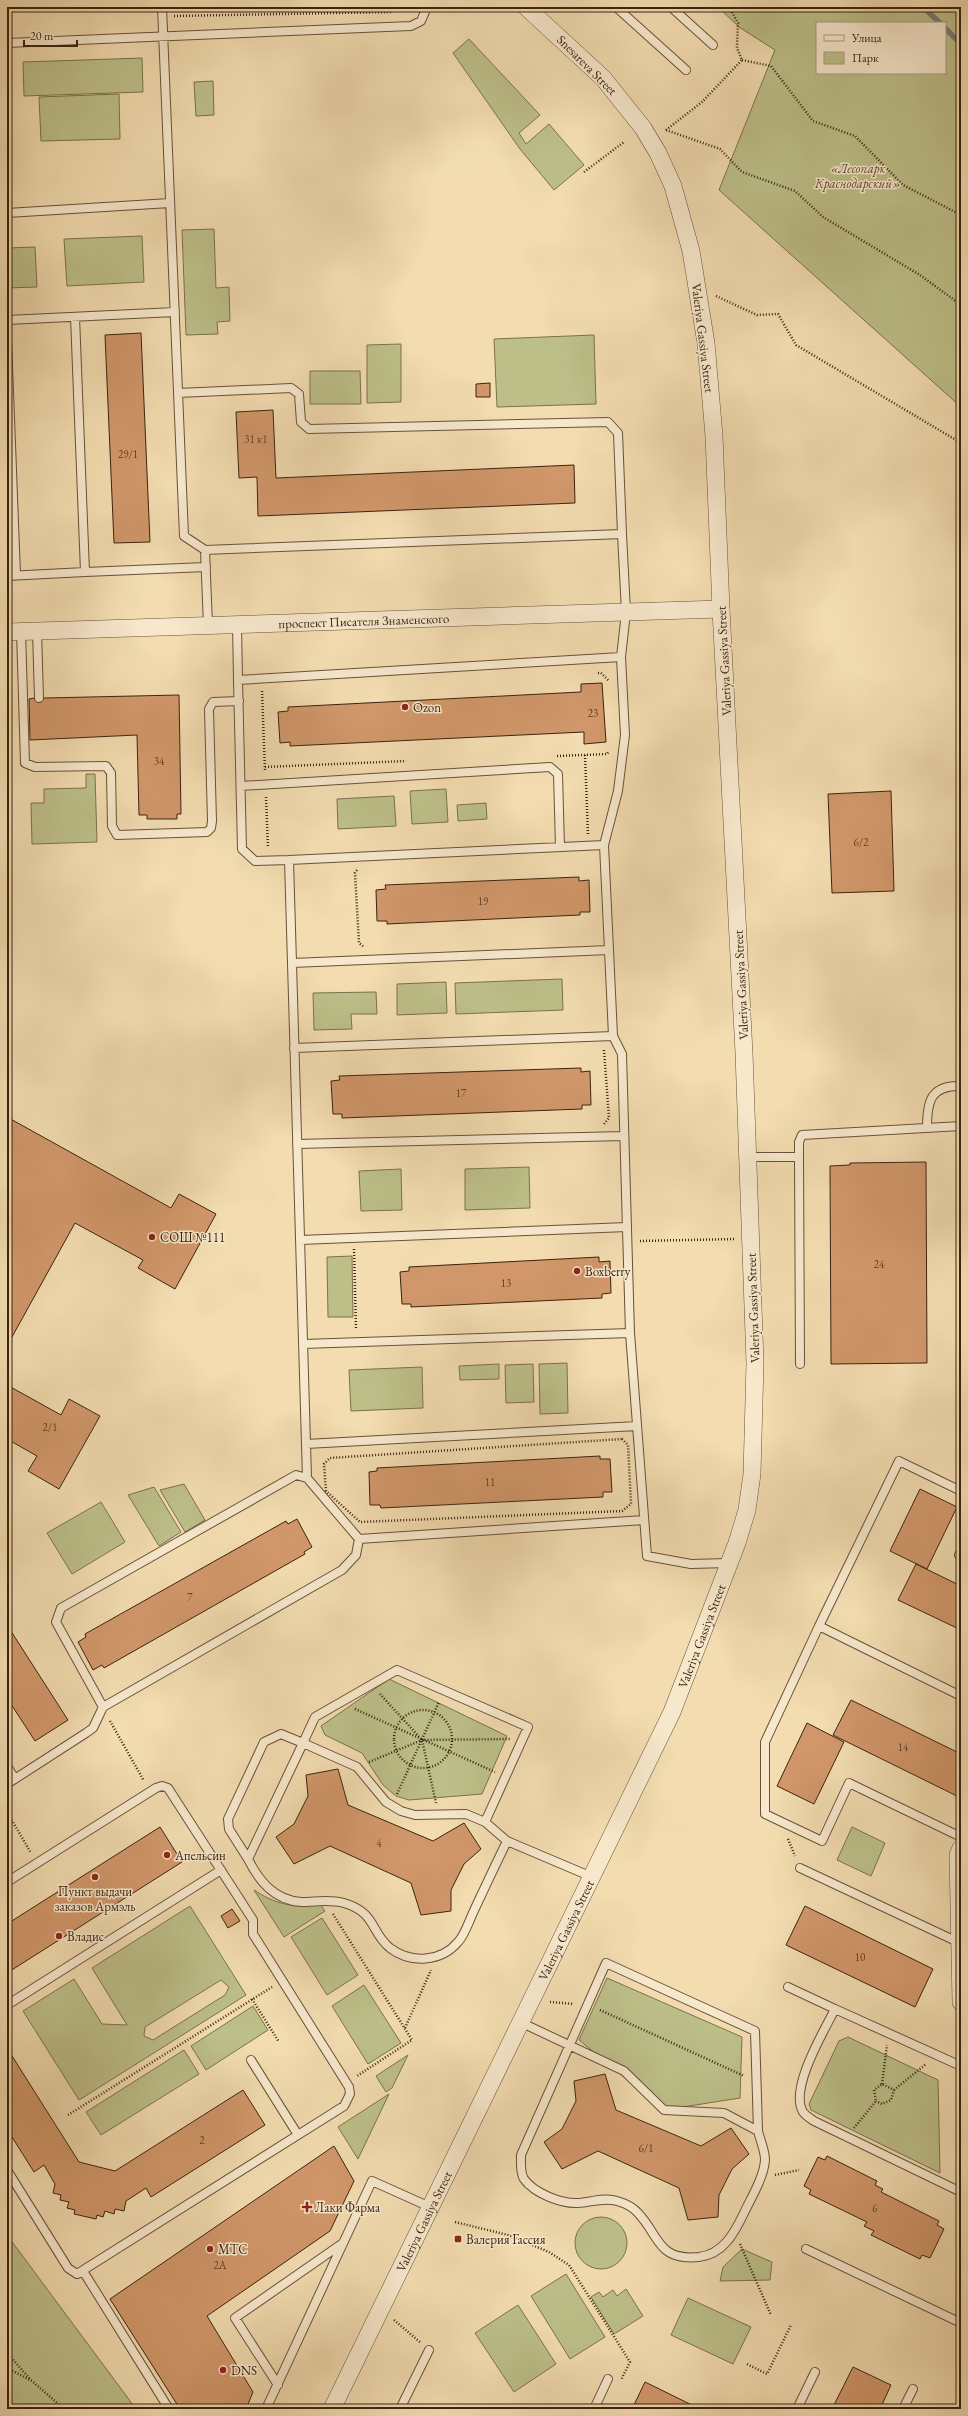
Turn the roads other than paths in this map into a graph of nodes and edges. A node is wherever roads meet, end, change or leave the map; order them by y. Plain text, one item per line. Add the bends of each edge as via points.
1 (162, 7) edge
2 (427, 7) edge
3 (526, 7) edge
4 (616, 7) edge
5 (671, 7) edge
6 (164, 37) junction
7 (7, 43) edge
8 (714, 45) dead end
9 (686, 70) dead end
10 (643, 128) joint
11 (170, 203) junction
12 (7, 213) edge
13 (175, 312) junction
14 (75, 317) junction
15 (7, 320) edge
16 (7, 339) edge
17 (178, 393) junction
18 (622, 534) junction
19 (205, 550) junction
20 (206, 567) junction
21 (85, 572) junction
22 (16, 575) junction
23 (7, 576) edge
24 (721, 609) junction
25 (626, 612) junction
26 (237, 625) junction
27 (208, 626) junction
28 (22, 631) edge
29 (621, 657) junction
30 (238, 680) junction
31 (39, 698) dead end
32 (239, 701) junction
33 (240, 786) junction
34 (604, 844) junction
35 (560, 847) junction
36 (289, 860) junction
37 (609, 950) junction
38 (292, 963) junction
39 (613, 1036) junction
40 (294, 1048) junction
41 (961, 1086) edge
42 (961, 1126) edge
43 (926, 1128) junction
44 (624, 1136) junction
45 (297, 1144) junction
46 (748, 1157) junction
47 (799, 1157) junction
48 (627, 1227) junction
49 (300, 1240) junction
50 (630, 1332) junction
51 (303, 1344) junction
52 (800, 1364) dead end
53 (637, 1426) junction
54 (306, 1444) junction
55 (307, 1478) junction
56 (961, 1491) edge
57 (644, 1520) junction
58 (359, 1539) junction
59 (961, 1551) edge
60 (961, 1557) edge
61 (729, 1563) junction
62 (819, 1626) junction
63 (961, 1696) edge
64 (103, 1707) junction
65 (303, 1743) junction
66 (7, 1766) edge
67 (16, 1779) junction
68 (7, 1784) edge
69 (485, 1822) junction
70 (961, 1837) edge
71 (507, 1841) junction
72 (961, 1848) edge
73 (248, 1859) junction
74 (800, 1868) road end
75 (221, 1870) junction
76 (592, 1877) junction
77 (7, 1882) edge
78 (960, 1944) edge
79 (788, 1987) dead end
80 (961, 2002) edge
81 (7, 2005) edge
82 (835, 2009) junction
83 (520, 2022) junction
84 (570, 2047) junction
85 (251, 2060) dead end
86 (961, 2066) edge
87 (758, 2131) junction
88 (298, 2135) junction
89 (7, 2170) edge
90 (961, 2192) edge
91 (430, 2207) junction
92 (343, 2243) junction
93 (806, 2249) dead end
94 (83, 2271) junction
95 (961, 2323) edge
96 (429, 2350) road end
97 (815, 2372) dead end
98 (608, 2379) road end
99 (278, 2384) junction
100 (913, 2389) dead end
101 (169, 2409) edge
102 (266, 2409) edge
103 (332, 2409) edge
104 (400, 2409) edge
105 (594, 2409) edge
106 (797, 2409) edge
107 (903, 2409) edge

1 - 6 lane
2 - 6 lane via 421,20 411,26
3 - 10 street, Snesareva Street via 603,78
4 - 9 lane
5 - 8 lane
6 - 7 lane
6 - 11 lane
10 - 24 street, Valeriya Gassiya Street via 673,186 691,251 704,335 714,436
11 - 12 lane
11 - 13 lane
13 - 14 lane
13 - 17 lane
14 - 15 lane
14 - 21 lane
16 - 22 lane
17 - 18 lane via 291,388 299,394 301,422 308,429 608,422 618,433
17 - 19 lane via 184,536
18 - 19 lane
18 - 25 lane
19 - 20 lane
20 - 21 lane
20 - 27 lane
21 - 22 lane
22 - 23 lane
24 - 25 street, проспект Писателя Знаменского
24 - 46 street, Valeriya Gassiya Street
25 - 26 street, проспект Писателя Знаменского
25 - 29 lane
26 - 27 street, проспект Писателя Знаменского
26 - 30 lane
27 - 28 street, проспект Писателя Знаменского
28 - 31 lane
28 - 32 lane via 25,763 35,767 106,766 111,773 112,826 117,835 207,832 211,828 209,709 213,702
29 - 30 lane
29 - 34 lane via 625,735 618,791
30 - 32 lane
32 - 33 lane
33 - 35 lane via 550,767 558,774
33 - 36 lane via 242,848 255,861
34 - 35 lane
34 - 37 lane
35 - 36 lane
36 - 38 lane
37 - 38 lane
37 - 39 lane
38 - 40 lane
39 - 40 lane
39 - 44 lane via 622,1054
40 - 45 lane
41 - 43 lane via 941,1088 932,1096 927,1108
42 - 43 lane
43 - 47 lane via 802,1136
44 - 45 lane
44 - 48 lane
45 - 49 lane
46 - 47 lane
46 - 61 street, Valeriya Gassiya Street via 755,1363 752,1474 747,1510
47 - 52 lane
48 - 49 lane
48 - 50 lane
49 - 51 lane
50 - 51 lane
50 - 53 lane
51 - 54 lane
53 - 54 lane
53 - 57 lane
54 - 55 lane
55 - 58 lane
55 - 64 lane via 296,1475 61,1608 56,1622
56 - 62 lane via 899,1461
57 - 58 lane
57 - 61 lane via 647,1556 690,1564
58 - 64 lane via 356,1555 342,1570
59 - 60 lane via 958,1556
61 - 76 street, Valeriya Gassiya Street via 672,1712
62 - 63 lane
62 - 70 lane via 765,1742 765,1814 822,1841 849,1783
64 - 67 lane via 93,1728
65 - 69 lane via 358,1766 372,1786 401,1811 415,1815 466,1814
65 - 69 lane via 315,1717 397,1670 528,1727
65 - 73 lane
65 - 73 lane via 281,1734 264,1742 228,1819 229,1829
66 - 67 lane
67 - 68 lane
69 - 71 lane
71 - 73 lane via 459,1941 446,1954 437,1957 416,1958 402,1955 389,1947 371,1919 353,1906 335,1900 301,1902 282,1898 266,1888
71 - 76 lane
72 - 78 street via 958,1854
74 - 78 lane
75 - 77 lane via 172,1792 162,1786
75 - 81 lane
75 - 88 lane via 252,1920 253,1934 346,2083 350,2094 344,2106
76 - 83 street, Valeriya Gassiya Street
78 - 80 street
79 - 82 lane
82 - 86 lane
82 - 90 lane via 800,2083 799,2100 803,2112 814,2121
83 - 84 lane
83 - 91 street, Valeriya Gassiya Street
84 - 87 lane via 624,2071 664,2110 724,2114
84 - 87 lane via 606,1963 755,2031
84 - 87 lane via 521,2155 524,2178 551,2197 576,2203 605,2199 628,2206 638,2212 666,2250 683,2259 707,2256 718,2251 729,2241 759,2179 765,2159
85 - 88 lane
88 - 94 lane
89 - 94 lane via 68,2268 77,2274
91 - 92 lane via 372,2181
91 - 103 street, Valeriya Gassiya Street
92 - 99 lane
92 - 99 lane via 235,2318
93 - 95 lane
94 - 101 lane
96 - 104 lane
97 - 106 lane
98 - 105 lane
99 - 102 lane
100 - 107 lane

